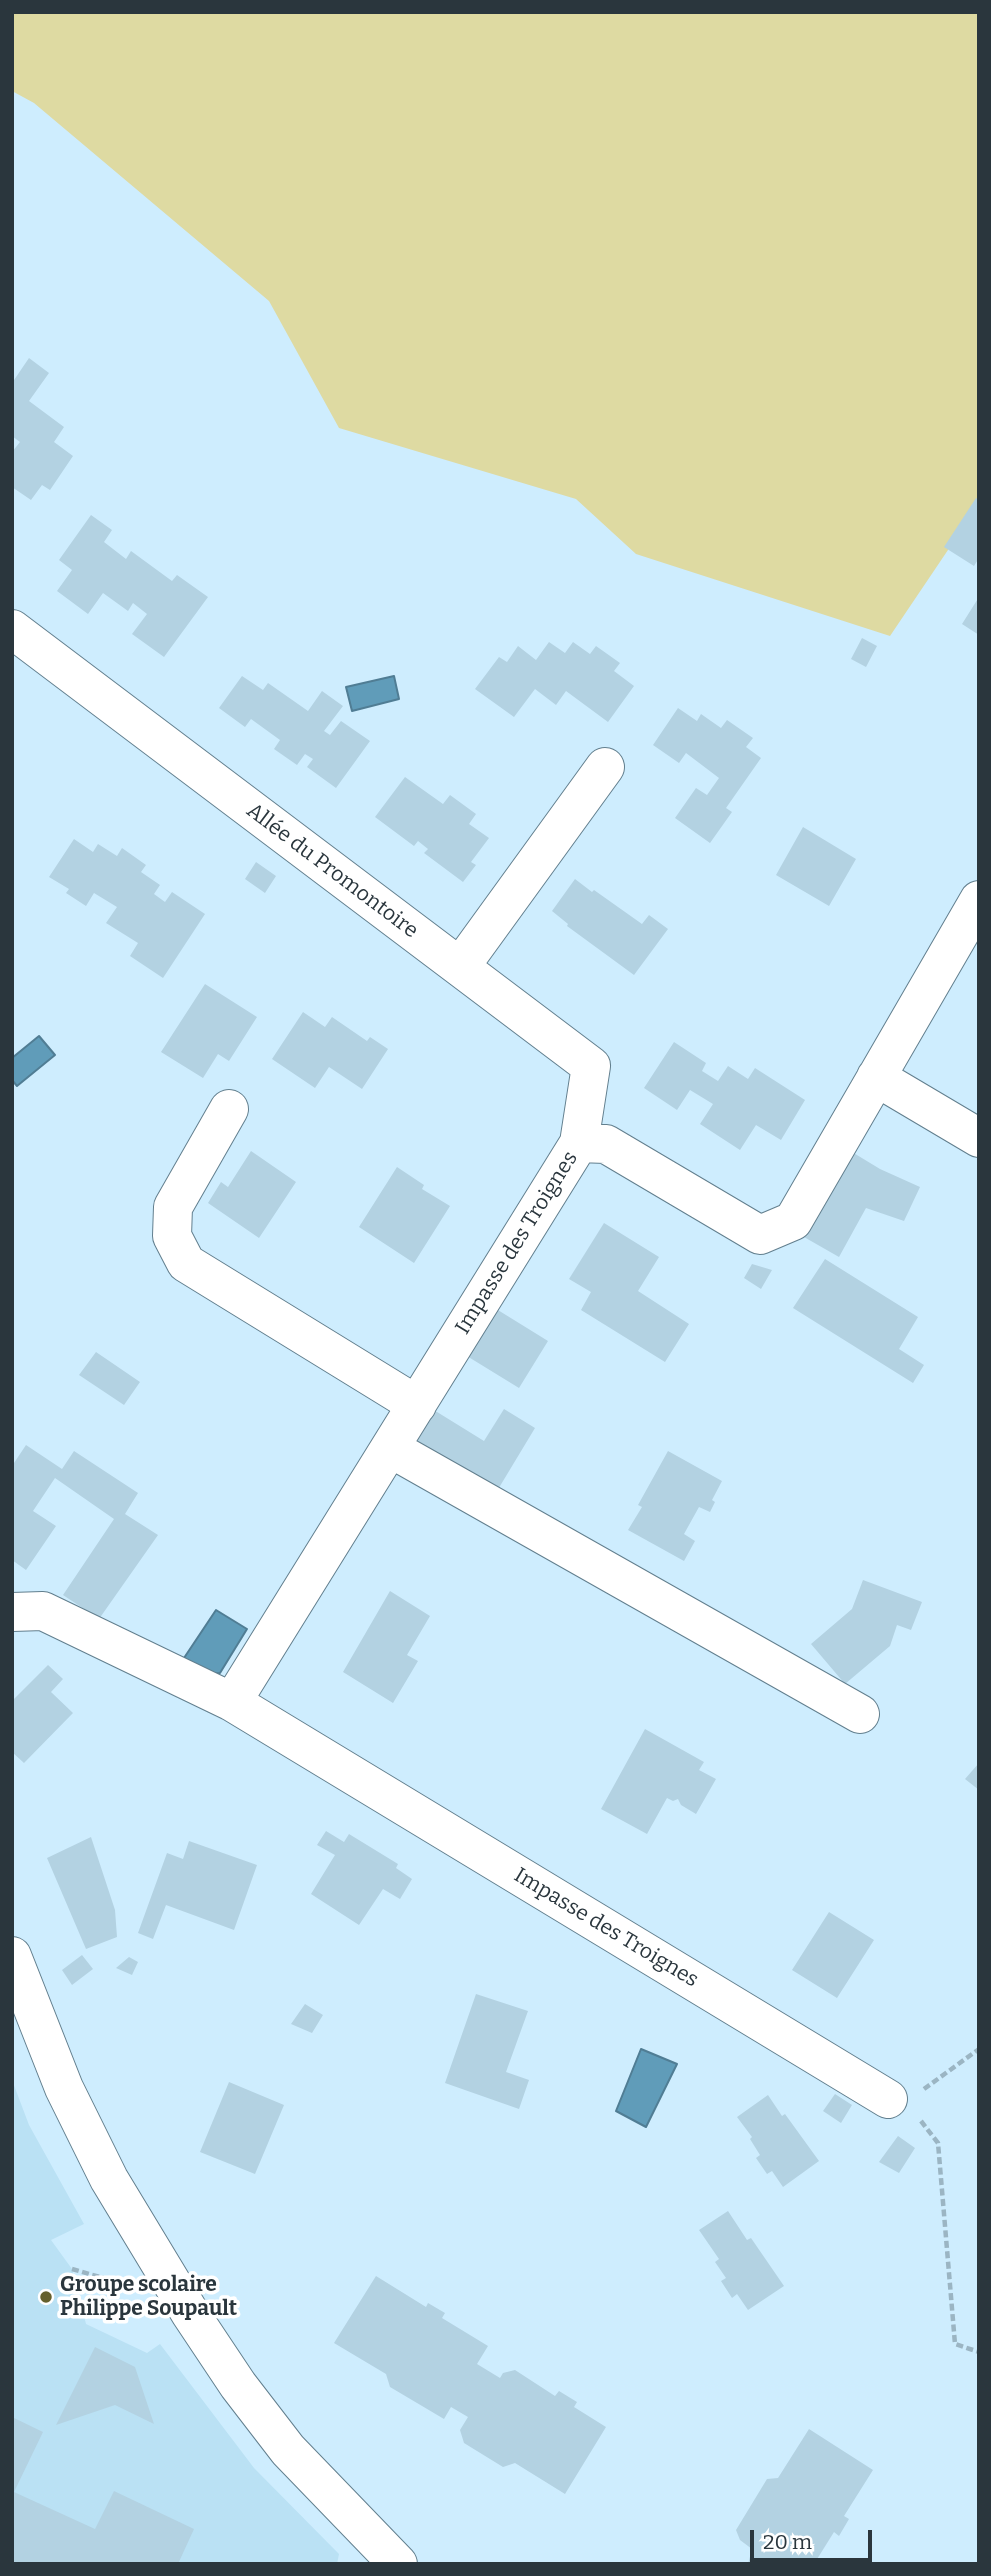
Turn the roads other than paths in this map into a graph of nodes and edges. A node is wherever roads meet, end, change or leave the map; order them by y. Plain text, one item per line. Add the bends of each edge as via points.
1 (12, 629) edge
2 (605, 767) dead end
3 (979, 900) edge
4 (460, 968) junction
5 (876, 1077) junction
6 (229, 1109) dead end
7 (979, 1139) edge
8 (579, 1143) junction
9 (416, 1405) junction
10 (390, 1448) junction
11 (12, 1612) edge
12 (232, 1702) junction
13 (860, 1714) dead end
14 (12, 1956) edge
15 (895, 2098) road end
16 (398, 2564) edge

1 - 4 street, Allée du Promontoire
2 - 4 street
3 - 5 street, Impasse des Troignes
4 - 8 street, Allée du Promontoire via 591,1066
5 - 7 street
5 - 8 street, Impasse des Troignes via 793,1221 760,1234 606,1144
6 - 9 street via 173,1207 172,1236 186,1263
8 - 9 street, Impasse des Troignes
9 - 10 street, Impasse des Troignes
10 - 12 street, Impasse des Troignes
10 - 13 street
11 - 12 street, Impasse des Troignes via 43,1611
12 - 15 street, Impasse des Troignes
14 - 16 street via 64,2088 109,2179 190,2313 288,2450

